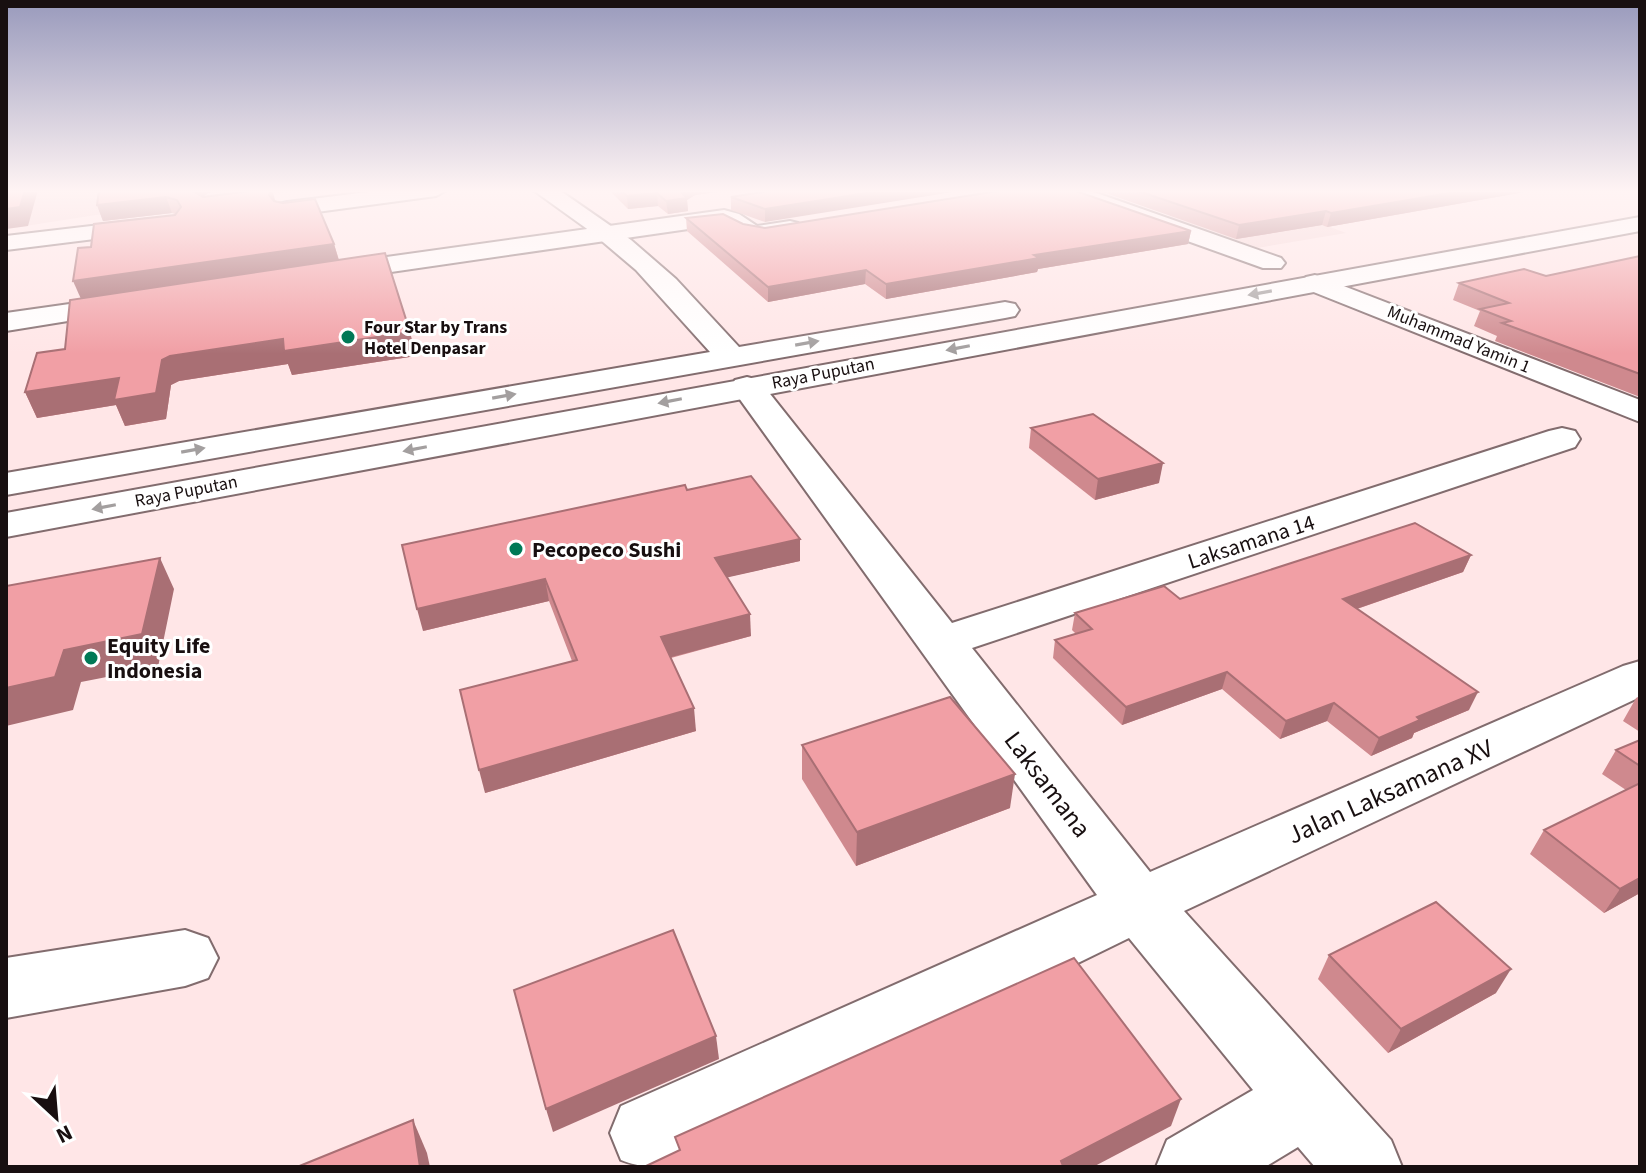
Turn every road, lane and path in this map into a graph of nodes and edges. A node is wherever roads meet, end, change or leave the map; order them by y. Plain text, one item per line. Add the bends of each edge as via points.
1 (489, 245) edge
2 (622, 245) edge
3 (1221, 245) edge
4 (1491, 245) edge
5 (1272, 263) junction
6 (1309, 270) junction
7 (1225, 271) dead end
8 (301, 278) edge
9 (147, 301) edge
10 (1021, 317) junction
11 (6, 322) edge
12 (739, 372) junction
13 (1640, 390) edge
14 (1602, 396) junction
15 (1640, 412) edge
16 (1562, 439) dead end
17 (6, 484) edge
18 (6, 525) edge
19 (940, 643) junction
20 (1640, 677) edge
21 (1139, 904) junction
22 (185, 958) dead end
23 (6, 988) edge
24 (1310, 1102) junction
25 (648, 1133) dead end
26 (1194, 1167) edge
27 (1364, 1167) edge

1 - 8 street
2 - 12 street, Laksamana via 681,297
3 - 5 street
4 - 6 street, Raya Puputan
5 - 6 street, Raya Puputan
5 - 7 street, Raya Puputan
6 -> 10 street, Raya Puputan
6 - 14 street, Muhammad Yamin 1
9 - 11 street
10 -> 12 street, Raya Puputan
12 -> 10 street, Raya Puputan
17 -> 12 street, Raya Puputan
12 -> 18 street, Raya Puputan
12 - 19 street, Laksamana
13 - 14 street
14 - 15 street, Muhammad Yamin 1
16 - 19 street, Laksamana 14
19 - 21 street, Laksamana
20 - 21 street, Jalan Laksamana XV
21 - 24 street, Laksamana
21 - 25 street, Jalan Laksamana XV
22 - 23 street
24 - 26 street
24 - 27 street, Laksamana

